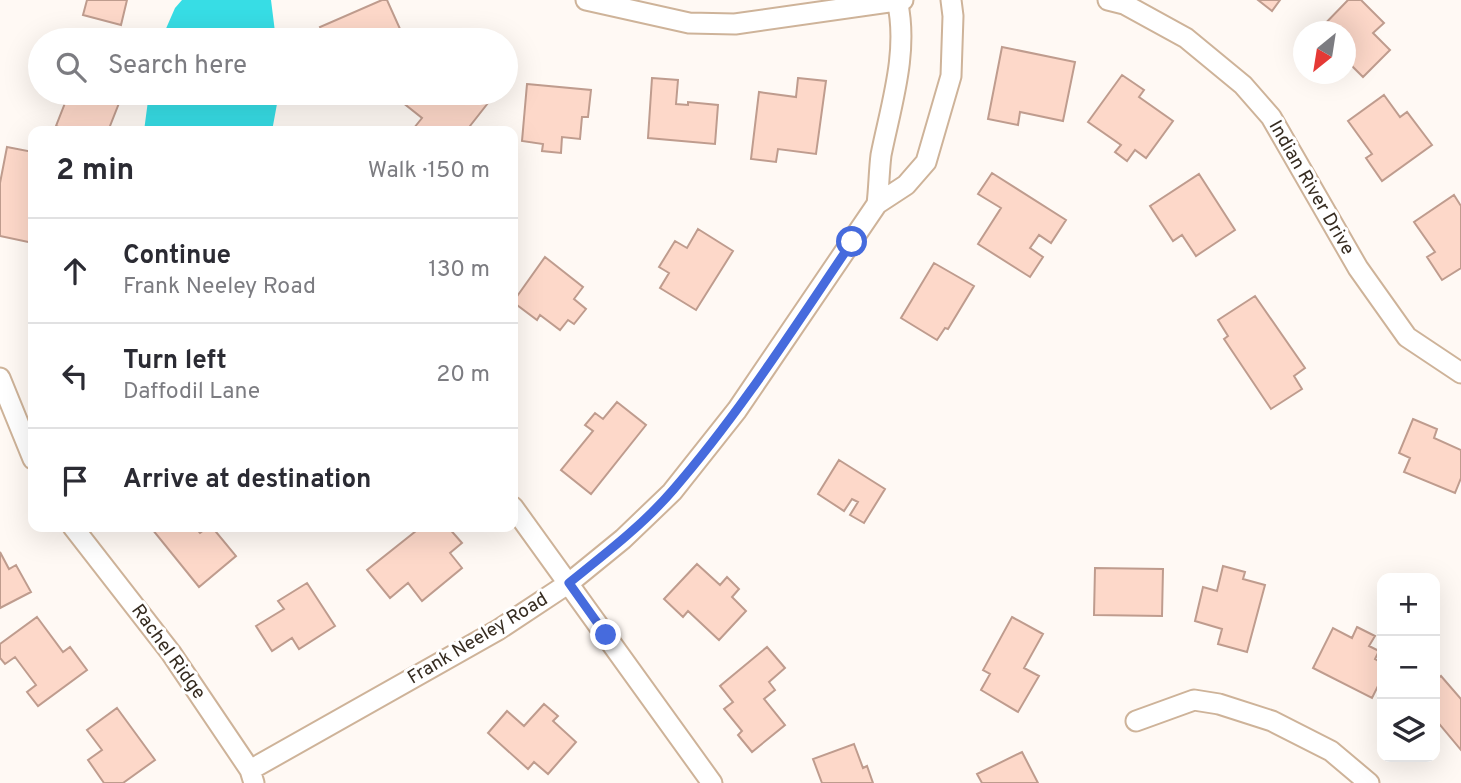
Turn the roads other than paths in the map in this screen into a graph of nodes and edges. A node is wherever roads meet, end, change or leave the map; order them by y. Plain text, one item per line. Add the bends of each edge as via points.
1 (586, 0) edge
2 (899, 0) edge
3 (951, 0) edge
4 (1108, 0) edge
5 (877, 204) junction
6 (1461, 373) edge
7 (0, 378) edge
8 (28, 447) edge
9 (518, 514) edge
10 (77, 532) edge
11 (569, 583) junction
12 (1136, 721) dead end
13 (252, 776) edge
14 (712, 783) edge
15 (1368, 783) edge

1 - 2 street via 689,23 735,24
2 - 5 street, Frank Neeley Road via 900,57
3 - 5 street, Frank Neeley Road via 951,76 926,162 906,184
4 - 6 street, Indian River Drive via 1186,38 1243,85 1271,117 1358,268 1406,337
5 - 11 street, Frank Neeley Road via 737,410 671,492
7 - 8 street
9 - 11 street
10 - 13 street, Rachel Ridge via 171,653
11 - 13 street, Frank Neeley Road
11 - 14 street
12 - 15 street via 1194,700 1219,704 1272,721 1331,751

